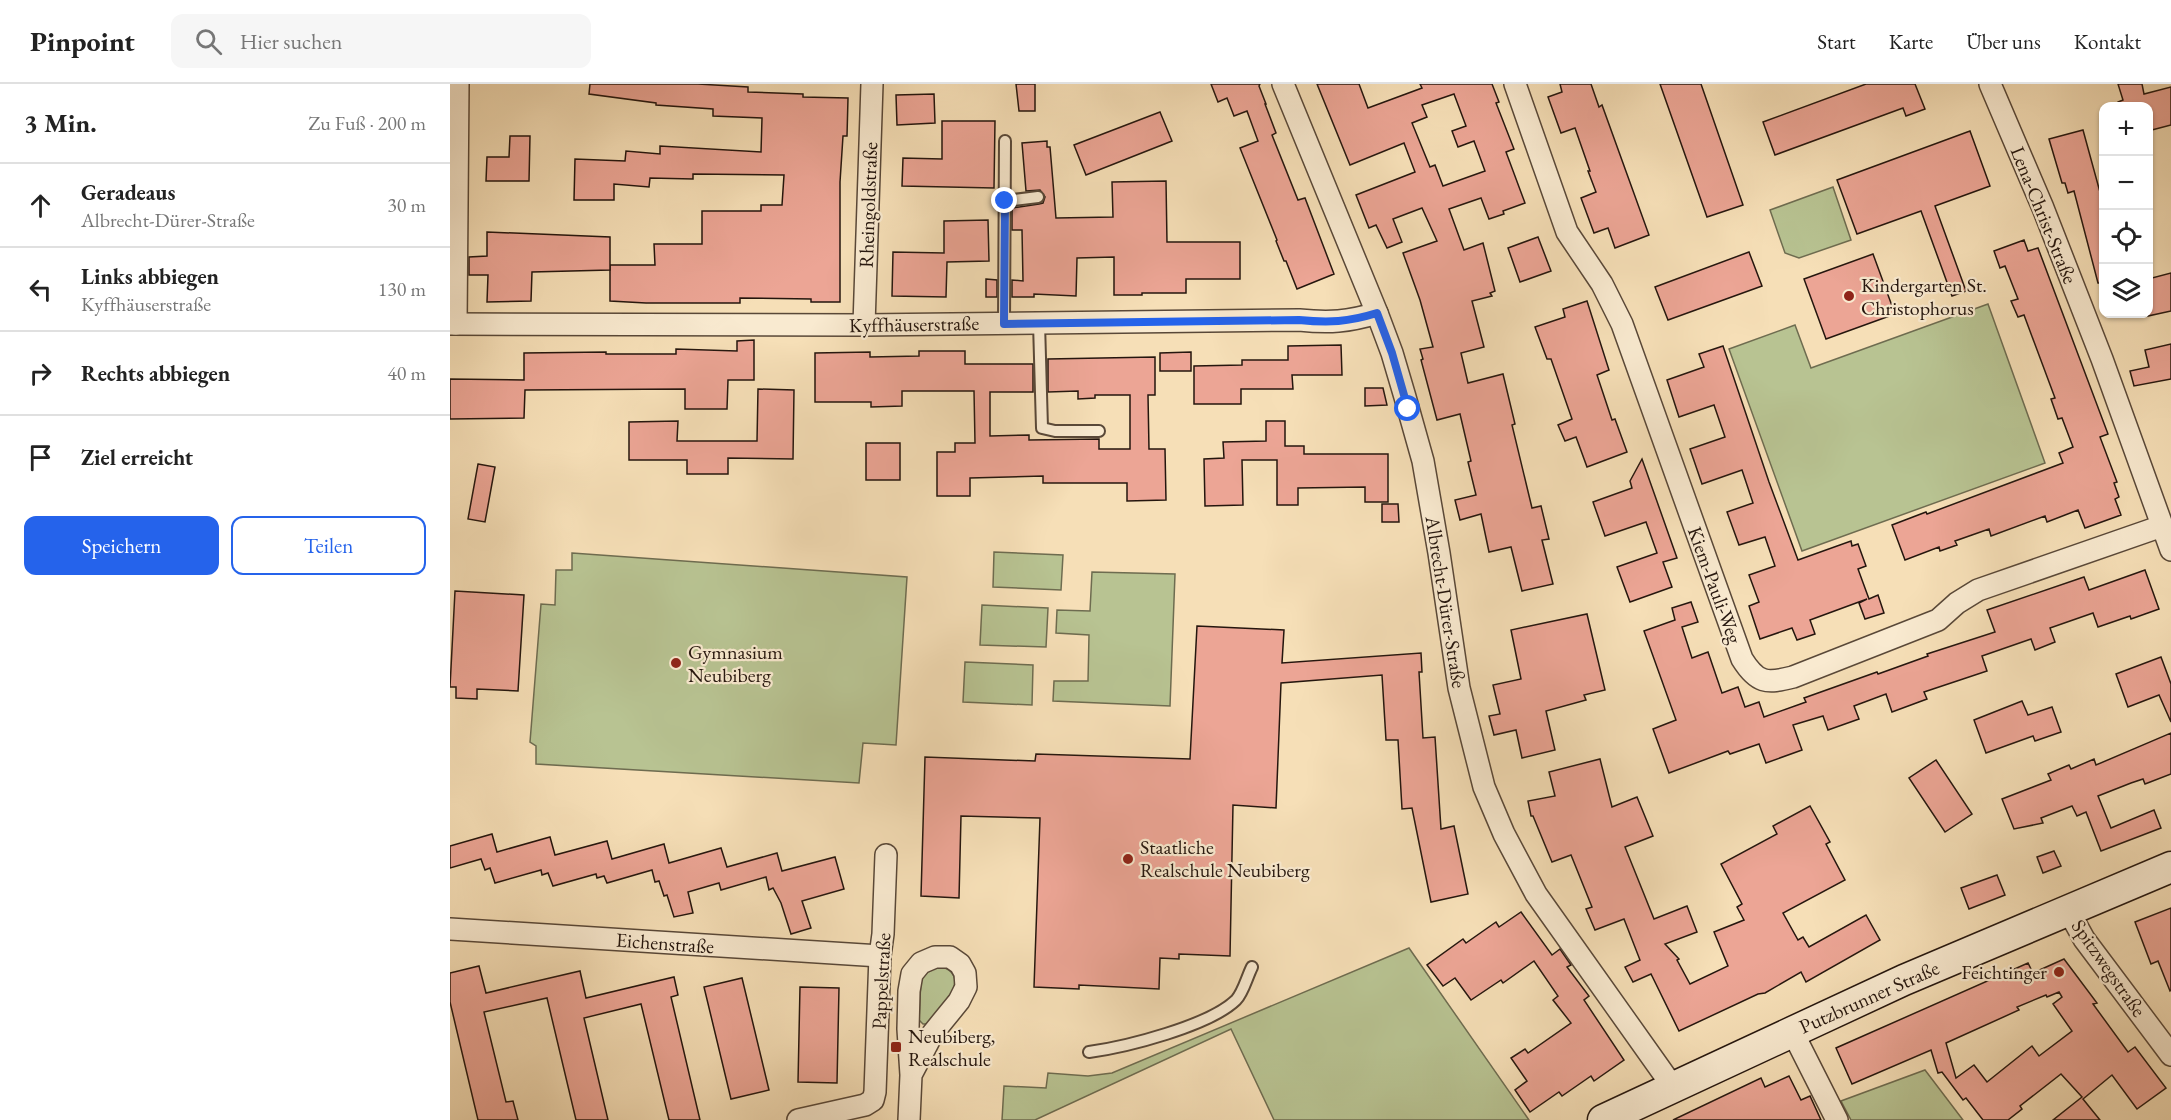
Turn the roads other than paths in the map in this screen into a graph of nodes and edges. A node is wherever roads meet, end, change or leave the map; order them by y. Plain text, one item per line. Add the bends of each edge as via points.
1 (458, 84) edge
2 (872, 84) edge
3 (1283, 84) edge
4 (1515, 84) edge
5 (1990, 84) edge
6 (1005, 141) dead end
7 (1038, 197) dead end
8 (1005, 201) junction
9 (1377, 313) junction
10 (1039, 323) junction
11 (453, 324) edge
12 (1004, 324) junction
13 (864, 325) junction
14 (1099, 431) dead end
15 (2162, 526) junction
16 (2171, 550) edge
17 (886, 855) dead end
18 (2171, 867) edge
19 (2068, 910) junction
20 (450, 929) edge
21 (880, 956) junction
22 (1252, 967) dead end
23 (1792, 1031) junction
24 (1089, 1052) dead end
25 (2171, 1055) edge
26 (911, 1075) junction
27 (1673, 1087) junction
28 (798, 1120) edge
29 (909, 1120) edge
30 (1603, 1120) edge
31 (1837, 1120) edge

1 - 11 street
2 - 13 street, Rheingoldstraße
3 - 9 street, Albrecht-Dürer-Straße
4 - 15 street, Kiem-Pauli-Weg via 1567,232 1602,284 1622,324 1742,659 1762,681 1793,676 1938,620 1978,590
5 - 15 street, Lena-Christ-Straße via 2102,359
6 - 8 lane
7 - 8 lane
8 - 12 lane
9 - 10 street, Kyffhäuserstraße via 1350,321 1317,322
9 - 27 street, Albrecht-Dürer-Straße via 1423,461 1459,688 1484,787 1536,894
10 - 12 street, Kyffhäuserstraße
10 - 14 lane via 1042,428
11 - 13 street, Kyffhäuserstraße
12 - 13 street, Kyffhäuserstraße
15 - 16 street, Lena-Christ-Straße
17 - 21 street, Pappelstraße
18 - 19 main road, Putzbrunner Straße
19 - 23 main road, Putzbrunner Straße
19 - 25 street, Spitzwegstraße via 2084,939
20 - 21 street, Eichenstraße
21 - 28 street, Pappelstraße via 873,1100
22 - 24 lane via 1237,1000 1211,1016 1169,1033
23 - 27 main road, Putzbrunner Straße
23 - 31 street
26 - 26 street via 933,1033 966,987 960,964 950,957 935,957 921,963 912,974 908,1029
26 - 29 street
27 - 30 main road, Putzbrunner Straße

